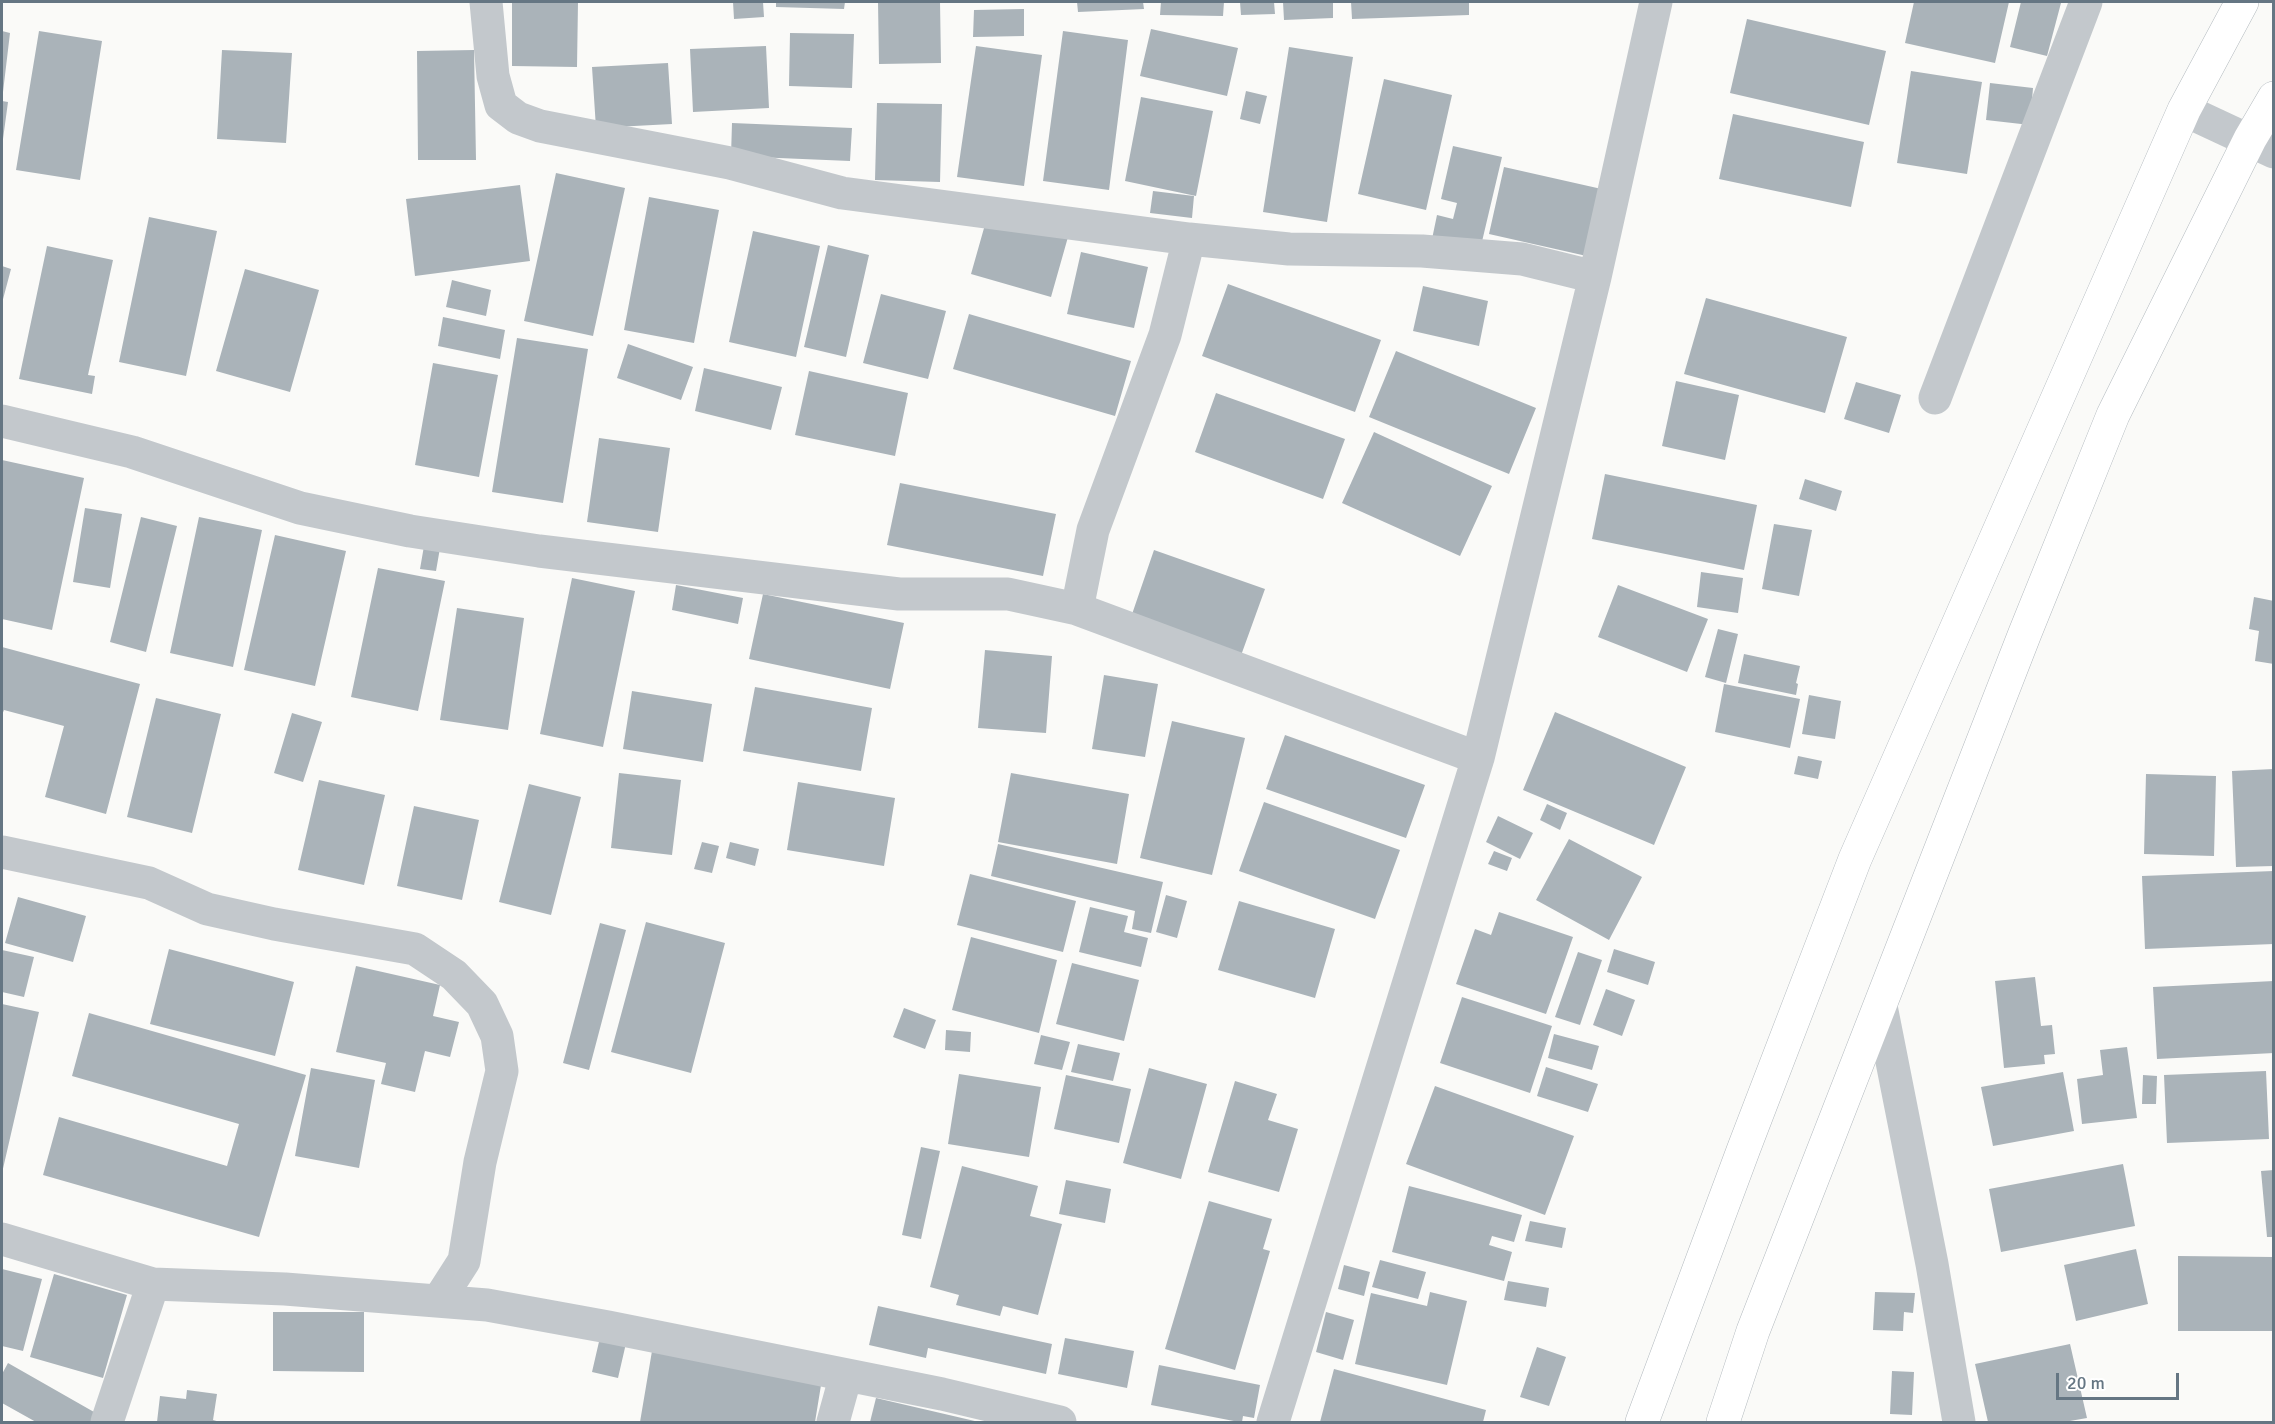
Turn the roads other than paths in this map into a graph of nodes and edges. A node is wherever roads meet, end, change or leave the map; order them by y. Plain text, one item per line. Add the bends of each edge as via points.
1 (486, 2) edge
2 (1656, 2) edge
3 (2086, 2) edge
4 (2242, 2) edge
5 (2274, 98) edge
6 (2184, 110) junction
7 (2262, 145) edge
8 (1188, 239) junction
9 (1595, 278) junction
10 (1935, 398) dead end
11 (2, 421) edge
12 (1077, 609) junction
13 (1478, 758) junction
14 (2, 852) edge
15 (1881, 1006) junction
16 (2, 1239) edge
17 (464, 1261) junction
18 (153, 1284) junction
19 (439, 1300) junction
20 (487, 1305) junction
21 (846, 1375) junction
22 (107, 1422) edge
23 (833, 1422) edge
24 (1060, 1422) edge
25 (1274, 1422) edge
26 (1642, 1422) edge
27 (1723, 1422) edge
28 (1959, 1422) edge

1 - 8 street via 493,76 501,105 518,118 540,126 730,163 842,193
2 - 9 street
3 - 10 street
4 - 6 main road
5 - 7 main road
6 - 7 street
6 - 26 main road via 1855,859
7 - 15 main road via 2113,415
8 - 9 street via 1289,249 1422,250 1511,258
8 - 12 street via 1165,335 1093,530
9 - 13 street
11 - 12 street via 132,452 300,508 410,531 539,551 899,594 1008,594
12 - 13 street
13 - 25 street
14 - 17 street via 149,883 207,909 415,950 454,975 482,1004 497,1036 502,1071 480,1162
15 - 27 main road via 1753,1331
15 - 28 street
16 - 18 street
17 - 19 street
17 - 20 street
18 - 19 street
18 - 22 street
19 - 20 street
20 - 21 street
21 - 23 street
21 - 24 street

